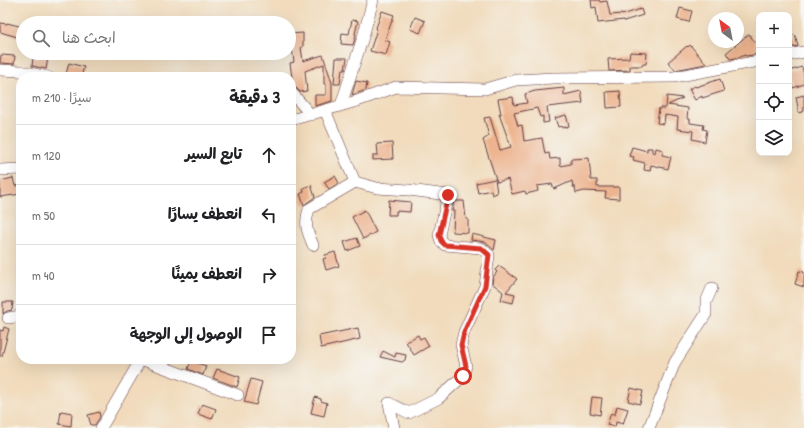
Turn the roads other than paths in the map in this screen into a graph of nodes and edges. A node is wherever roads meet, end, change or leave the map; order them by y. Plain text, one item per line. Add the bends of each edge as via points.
1 (373, 0) edge
2 (804, 52) edge
3 (792, 54) edge
4 (756, 62) edge
5 (0, 70) edge
6 (25, 72) edge
7 (296, 98) edge
8 (341, 106) junction
9 (325, 110) junction
10 (311, 114) junction
11 (296, 118) edge
12 (16, 168) edge
13 (0, 170) edge
14 (355, 182) junction
15 (313, 245) dead end
16 (712, 288) dead end
17 (16, 317) edge
18 (8, 318) dead end
19 (138, 364) edge
20 (154, 364) edge
21 (238, 395) dead end
22 (101, 428) edge
23 (394, 428) edge
24 (650, 428) edge

1 - 8 street
2 - 3 street
4 - 8 street via 674,77 516,80 485,89 396,87
5 - 6 street
7 - 10 street
8 - 9 street
9 - 10 street
9 - 14 street
10 - 11 street
12 - 13 street
14 - 15 street via 309,209 306,228
14 - 23 street via 377,188 448,195 439,235 441,241 445,245 481,248 489,255 485,286 464,332 461,345 466,366 463,376 439,398 409,413 389,403
16 - 24 street via 706,302 706,314 675,362
17 - 18 street
19 - 22 street
20 - 21 street

